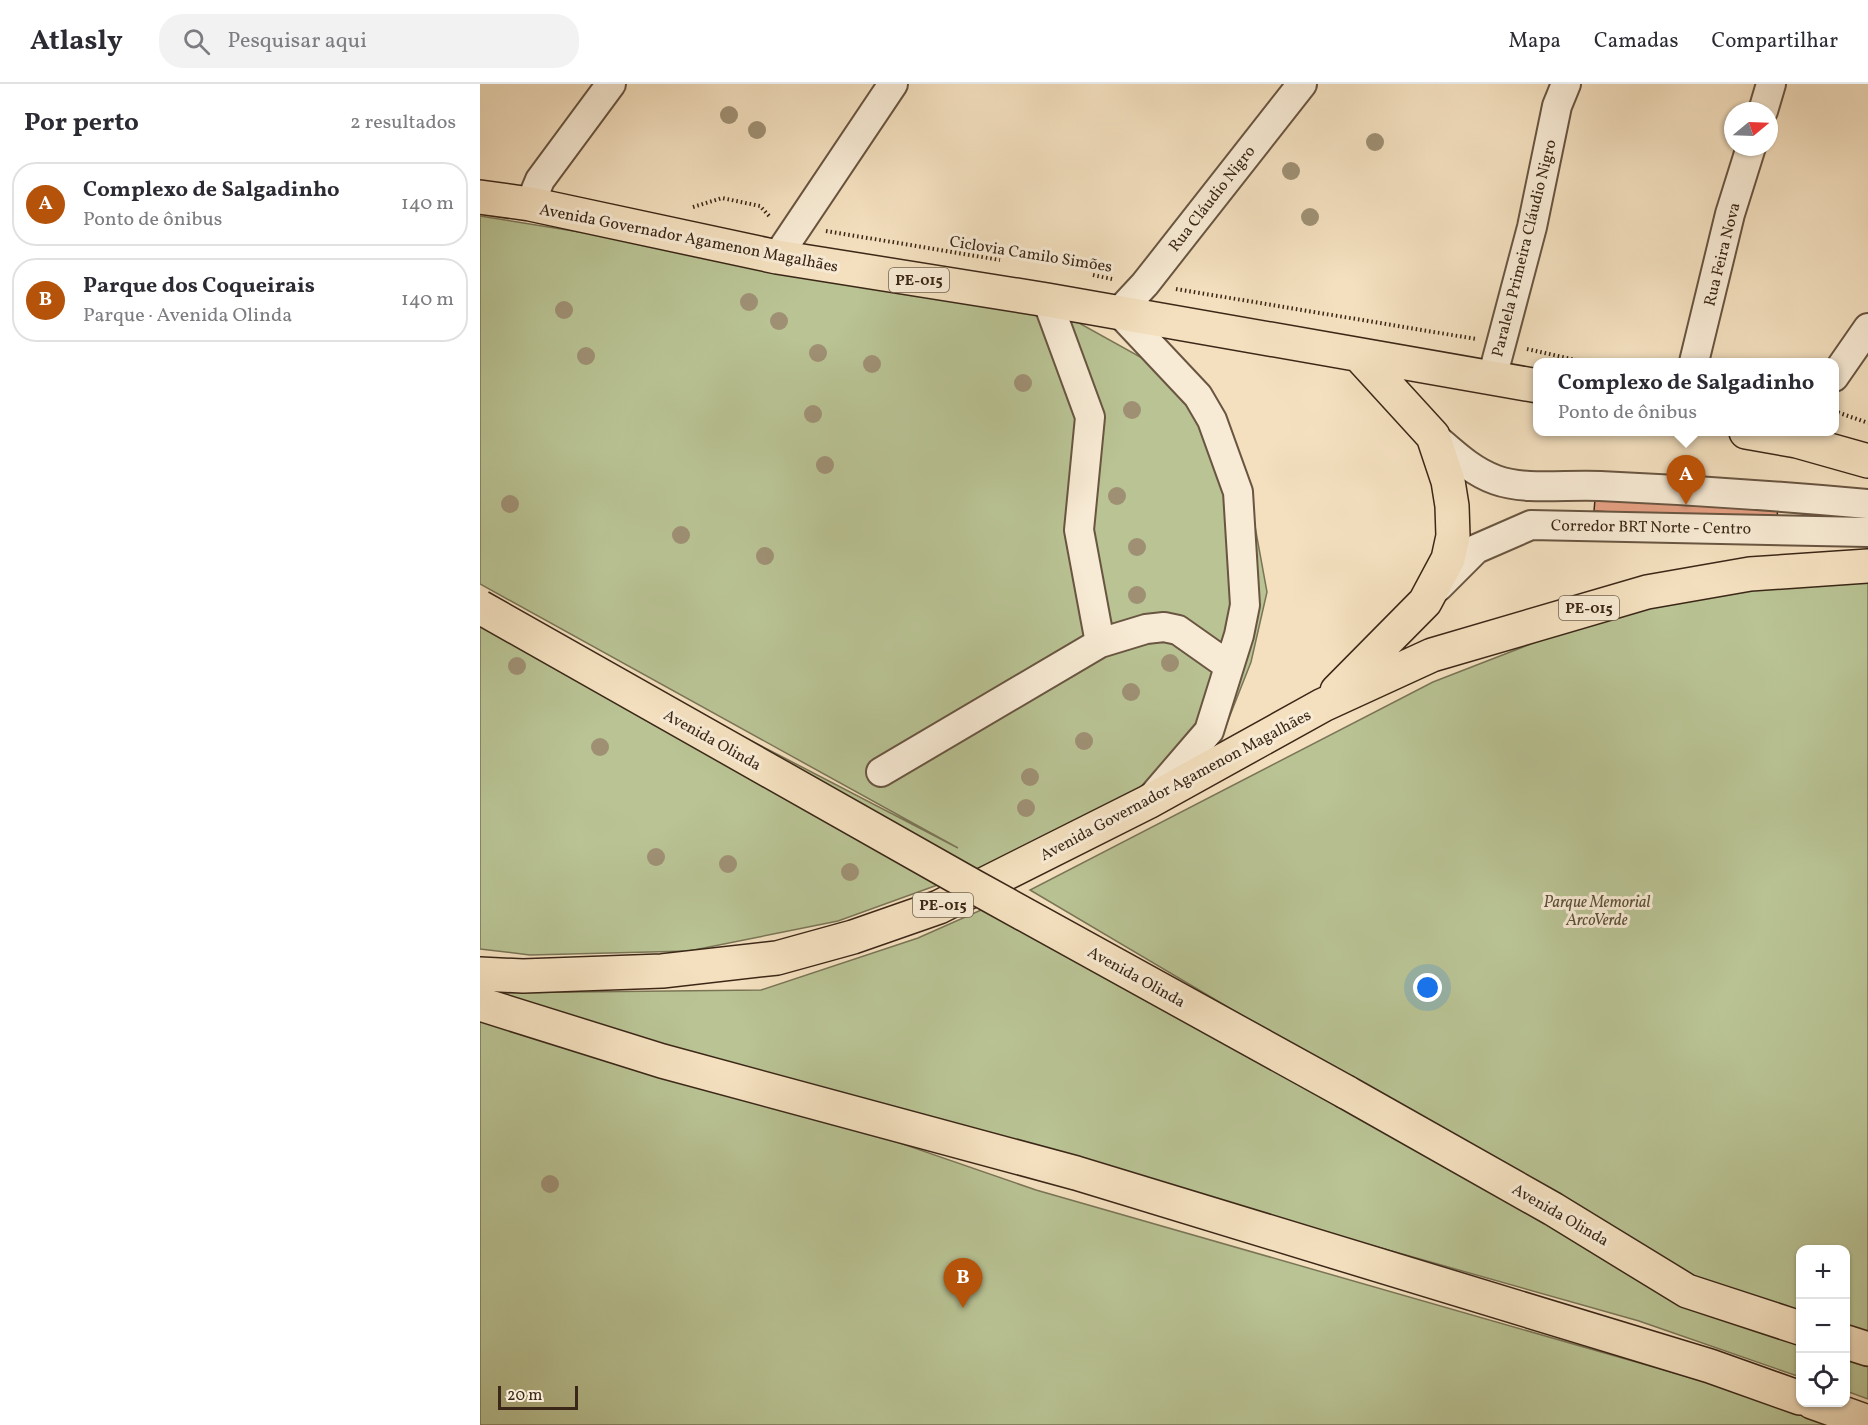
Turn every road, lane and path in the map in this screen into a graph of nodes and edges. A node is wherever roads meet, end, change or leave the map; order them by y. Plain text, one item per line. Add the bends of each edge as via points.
1 (611, 84) edge
2 (893, 84) edge
3 (1302, 84) edge
4 (1566, 84) edge
5 (1771, 84) edge
6 (1766, 102) edge
7 (1749, 156) edge
8 (480, 197) edge
9 (530, 204) junction
10 (684, 206) dead end
11 (796, 226) junction
12 (777, 257) junction
13 (1006, 261) dead end
14 (1087, 274) dead end
15 (1145, 284) junction
16 (1047, 300) junction
17 (1119, 312) junction
18 (1868, 328) edge
19 (1500, 343) junction
20 (1359, 354) junction
21 (1564, 358) edge
22 (1695, 358) edge
23 (1839, 370) edge
24 (1492, 378) junction
25 (1533, 385) edge
26 (1839, 413) edge
27 (1868, 423) edge
28 (1433, 436) junction
29 (1800, 436) edge
30 (1868, 461) edge
31 (1868, 504) edge
32 (1868, 532) edge
33 (1868, 566) edge
34 (1425, 602) junction
35 (480, 607) edge
36 (1100, 643) junction
37 (1229, 666) junction
38 (1323, 705) junction
39 (881, 772) dead end
40 (1148, 802) junction
41 (480, 974) edge
42 (480, 1004) edge
43 (1796, 1327) edge
44 (1850, 1344) edge
45 (1868, 1349) edge
46 (1796, 1397) edge
47 (1826, 1407) edge
48 (1868, 1422) edge

1 - 9 street via 540,180
2 - 11 street
3 - 15 street, Rua Cláudio Nigro
4 - 19 street, Paralela Primeira Cláudio Nigro via 1557,106 1532,228
5 - 6 street
7 - 22 street, Rua Feira Nova via 1730,214
8 - 9 main road, Avenida Governador Agamenon Magalhães / PE-015
9 - 12 main road, Avenida Governador Agamenon Magalhães / PE-015
10 - 11 path, Ciclovia Camilo Simões via 696,208 722,198 760,206 775,222
11 - 12 street
11 - 13 path, Ciclovia Camilo Simões
12 - 16 main road, Avenida Governador Agamenon Magalhães / PE-015
14 - 15 path, Ciclovia Camilo Simões
15 - 17 street, Rua Cláudio Nigro
15 - 19 path, Ciclovia Camilo Simões
16 - 17 main road, Avenida Governador Agamenon Magalhães / PE-015
16 - 36 street via 1090,417 1079,530
17 - 20 main road, Avenida Governador Agamenon Magalhães / PE-015
17 - 37 street via 1198,396 1212,420 1238,492 1245,605
18 - 23 street
19 - 21 path, Ciclovia Camilo Simões
19 - 24 street, Paralela Primeira Cláudio Nigro
20 - 24 main road, Avenida Governador Agamenon Magalhães / PE-015
20 - 28 main road
24 - 25 main road, Avenida Governador Agamenon Magalhães / PE-015
26 - 27 path
28 - 31 street via 1472,469 1515,485 1781,495
28 - 34 main road via 1448,481 1453,536 1448,559
29 - 30 main road
32 - 34 street, Corredor BRT Norte - Centro via 1531,525 1476,549
33 - 38 main road, Avenida Governador Agamenon Magalhães / PE-015 via 1750,574 1647,592 1432,655
34 - 38 main road
35 - 43 main road, Avenida Olinda, bridge via 1346,1092 1687,1291
36 - 37 street via 1164,627 1178,630
36 - 39 street
37 - 40 street via 1209,731
38 - 40 main road, Avenida Governador Agamenon Magalhães / PE-015
40 - 41 main road, Avenida Governador Agamenon Magalhães / PE-015 via 939,907 777,958 662,971
42 - 46 main road via 662,1061 1076,1173 1710,1366
44 - 45 main road
47 - 48 main road

